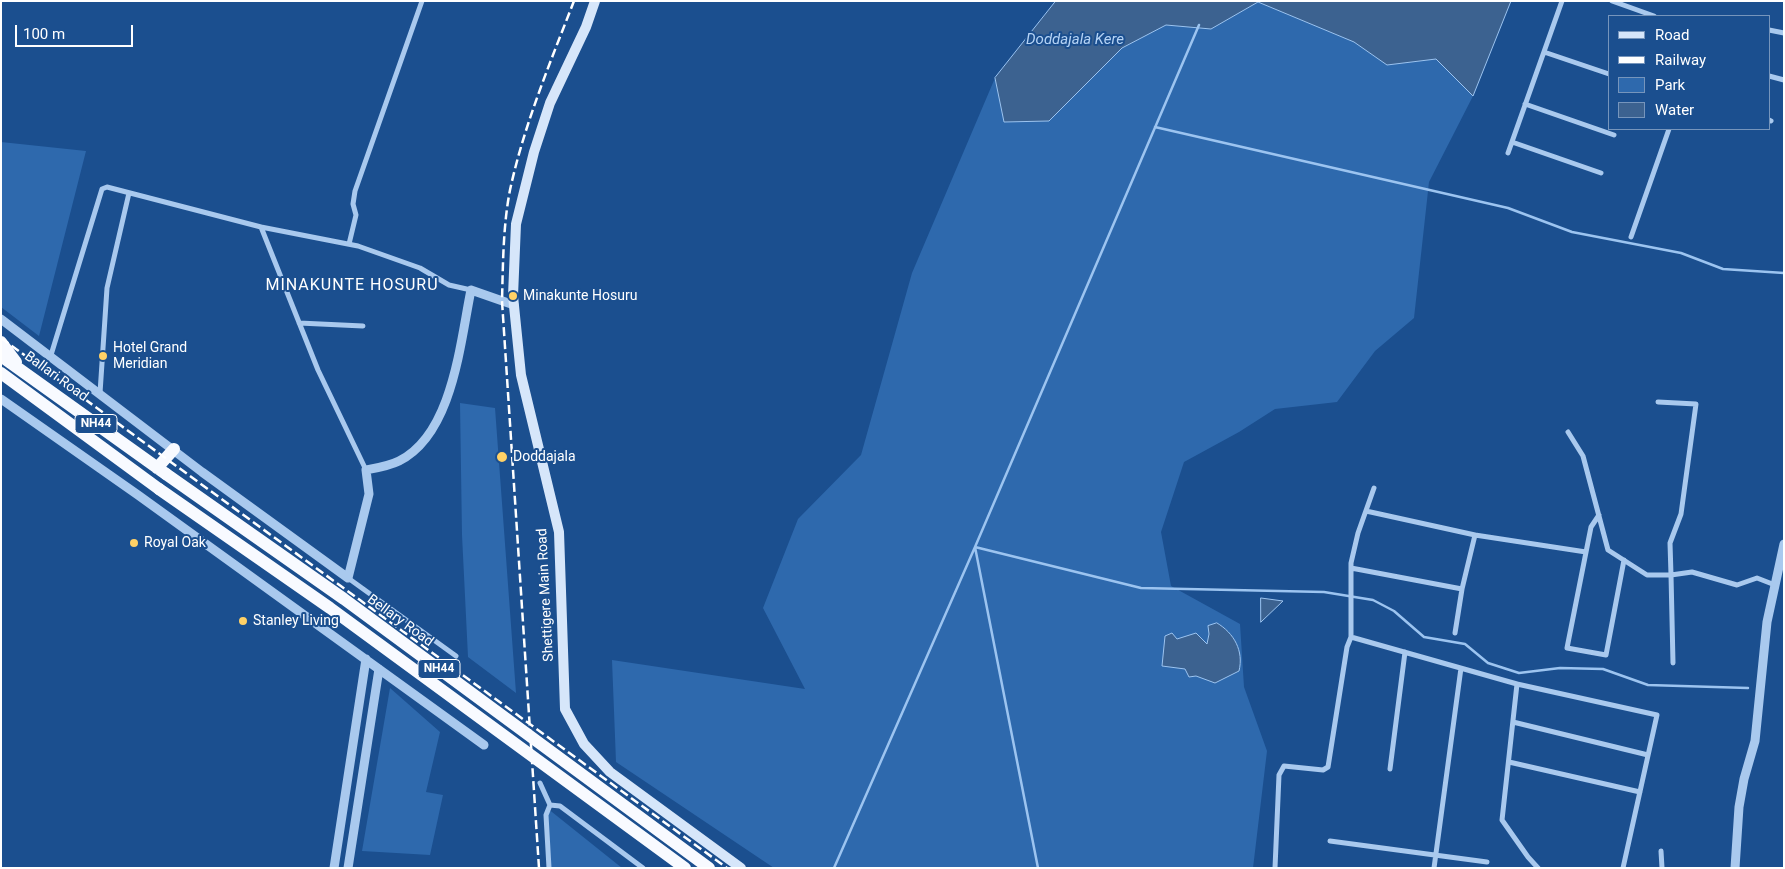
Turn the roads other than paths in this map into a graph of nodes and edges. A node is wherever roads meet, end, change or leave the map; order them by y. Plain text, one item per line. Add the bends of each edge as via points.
1 (422, 1) edge
2 (595, 1) edge
3 (1562, 1) edge
4 (1612, 1) edge
5 (1635, 1) edge
6 (1632, 9) junction
7 (1651, 15) edge
8 (1770, 30) edge
9 (1784, 33) edge
10 (1544, 52) junction
11 (1608, 74) edge
12 (1770, 76) edge
13 (1784, 80) edge
14 (1525, 104) junction
15 (1669, 130) edge
16 (1614, 135) dead end
17 (1512, 142) junction
18 (1508, 153) dead end
19 (1601, 173) dead end
20 (129, 193) junction
21 (260, 227) junction
22 (1631, 237) dead end
23 (349, 244) junction
24 (471, 290) junction
25 (514, 305) junction
26 (1, 319) edge
27 (299, 323) junction
28 (363, 326) dead end
29 (1, 342) edge
30 (51, 355) junction
31 (1, 356) edge
32 (1, 373) edge
33 (25, 374) junction
34 (1, 378) edge
35 (21, 388) junction
36 (100, 393) junction
37 (1, 398) edge
38 (1658, 402) dead end
39 (1568, 432) dead end
40 (174, 449) junction
41 (366, 470) junction
42 (162, 471) junction
43 (1374, 488) dead end
44 (1366, 511) junction
45 (1599, 516) junction
46 (1475, 535) junction
47 (1784, 544) edge
48 (1586, 552) junction
49 (1624, 560) junction
50 (1352, 568) junction
51 (1671, 575) junction
52 (348, 578) junction
53 (1775, 585) junction
54 (1462, 589) junction
55 (1455, 633) dead end
56 (1351, 637) junction
57 (1405, 652) junction
58 (456, 656) dead end
59 (366, 660) junction
60 (1673, 663) dead end
61 (1461, 668) junction
62 (379, 669) junction
63 (1518, 684) junction
64 (1513, 722) junction
65 (484, 746) dead end
66 (1648, 756) junction
67 (1509, 762) junction
68 (1390, 769) dead end
69 (540, 784) dead end
70 (1640, 792) junction
71 (550, 805) junction
72 (1330, 841) dead end
73 (1661, 851) dead end
74 (1436, 854) junction
75 (1487, 862) dead end
76 (334, 868) edge
77 (348, 868) edge
78 (549, 868) edge
79 (644, 868) edge
80 (685, 868) edge
81 (709, 868) edge
82 (741, 868) edge
83 (1275, 868) edge
84 (1434, 868) edge
85 (1538, 868) edge
86 (1623, 868) edge
87 (1662, 868) edge
88 (1735, 868) edge

1 - 23 street via 355,191 356,215
2 - 25 main road, Shettigere Main Road via 550,103 534,152 516,224
3 - 10 street
4 - 6 street
5 - 6 street
6 - 7 street
8 - 9 street
10 - 11 street
10 - 14 street
12 - 13 street
14 - 16 street
14 - 17 street
15 - 22 street
17 - 18 street
17 - 19 street
20 - 21 street
20 - 30 street via 107,187 102,189
20 - 36 street via 107,288
21 - 23 street
21 - 27 street
23 - 24 street via 420,268 449,285
24 - 25 street
24 - 41 street via 450,386 440,416 431,431 401,460
25 - 82 main road, Shettigere Main Road via 521,375 559,532 565,709 584,744 610,772
26 - 30 street
27 - 28 street
27 - 41 street
29 - 33 highway
30 - 36 street
31 - 33 highway, Ballari Road / NH44
32 - 35 highway, NH44
33 - 42 highway, Ballari Road / NH44
34 - 35 highway
35 - 80 highway, NH44, bridge via 330,608
36 - 40 street
37 - 59 street
38 - 51 street via 1696,404 1682,514 1670,542
39 - 45 street via 1583,456
40 - 42 highway
40 - 52 street
41 - 52 street via 369,494
42 - 81 highway, Bellary Road / NH44, bridge via 344,599
43 - 44 street
44 - 46 street
44 - 50 street via 1358,533
45 - 48 street via 1591,527
45 - 49 street via 1608,550
46 - 48 street
46 - 54 street
47 - 53 street
48 - 49 street via 1567,648 1606,655
49 - 51 street via 1646,575
50 - 54 street
50 - 56 street
51 - 53 street via 1692,572 1736,585 1757,578
51 - 60 street
52 - 58 street
53 - 88 street via 1767,622 1755,741 1739,807
54 - 55 street
56 - 57 street
56 - 83 street via 1328,767 1323,770 1284,766 1279,775
57 - 61 street
57 - 68 street
59 - 62 street
59 - 76 street
61 - 63 street
61 - 74 street
62 - 65 street
62 - 77 street
63 - 64 street
63 - 66 street via 1657,715
64 - 66 street
64 - 67 street
66 - 70 street
67 - 70 street
67 - 85 street via 1502,820
69 - 71 street
70 - 86 street
71 - 78 street via 546,815
71 - 79 street via 560,806
72 - 74 street
73 - 87 street
74 - 75 street
74 - 84 street

